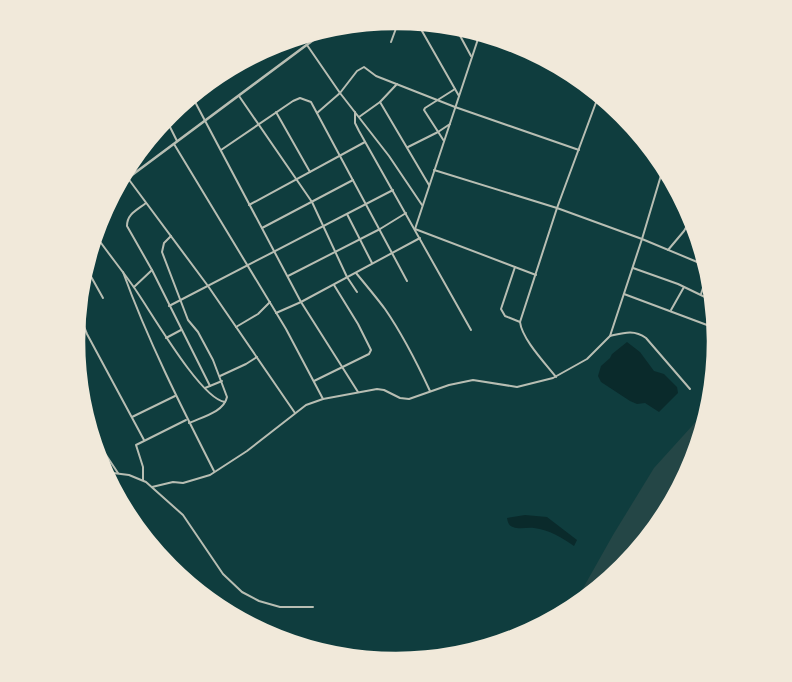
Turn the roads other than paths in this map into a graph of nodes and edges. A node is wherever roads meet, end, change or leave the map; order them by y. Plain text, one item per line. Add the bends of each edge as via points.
1 (396, 29) edge
2 (421, 29) edge
3 (460, 36) edge
4 (315, 39) edge
5 (478, 39) edge
6 (391, 42) dead end
7 (307, 45) junction
8 (472, 57) junction
9 (397, 84) junction
10 (455, 89) junction
11 (340, 93) junction
12 (239, 96) junction
13 (459, 96) junction
14 (437, 99) junction
15 (596, 101) edge
16 (195, 102) edge
17 (380, 102) junction
18 (456, 106) junction
19 (276, 112) junction
20 (355, 112) junction
21 (317, 113) junction
22 (359, 117) junction
23 (205, 121) junction
24 (259, 123) junction
25 (450, 124) junction
26 (169, 126) edge
27 (438, 132) junction
28 (444, 141) junction
29 (365, 142) junction
30 (176, 143) junction
31 (408, 148) junction
32 (221, 150) junction
33 (579, 150) junction
34 (340, 156) junction
35 (434, 170) junction
36 (310, 172) junction
37 (132, 174) edge
38 (660, 175) edge
39 (297, 179) junction
40 (129, 180) edge
41 (353, 180) junction
42 (430, 185) junction
43 (393, 190) junction
44 (312, 202) junction
45 (146, 203) junction
46 (366, 204) junction
47 (249, 205) junction
48 (422, 206) junction
49 (557, 208) junction
50 (347, 214) junction
51 (406, 214) junction
52 (324, 226) junction
53 (686, 227) edge
54 (262, 228) junction
55 (380, 229) junction
56 (415, 229) junction
57 (171, 236) junction
58 (420, 238) junction
59 (360, 239) junction
60 (642, 239) junction
61 (100, 241) edge
62 (668, 250) junction
63 (275, 252) junction
64 (335, 252) junction
65 (392, 253) junction
66 (699, 263) edge
67 (372, 264) junction
68 (248, 265) junction
69 (515, 267) junction
70 (633, 268) junction
71 (152, 270) junction
72 (123, 272) junction
73 (356, 272) junction
74 (536, 275) junction
75 (288, 276) junction
76 (347, 277) junction
77 (92, 278) edge
78 (407, 281) dead end
79 (334, 285) junction
80 (208, 286) junction
81 (134, 287) junction
82 (684, 287) junction
83 (703, 287) edge
84 (357, 292) dead end
85 (624, 294) junction
86 (701, 294) junction
87 (705, 297) edge
88 (103, 298) dead end
89 (180, 301) junction
90 (270, 302) junction
91 (302, 302) junction
92 (170, 306) junction
93 (671, 310) junction
94 (276, 313) junction
95 (520, 322) junction
96 (706, 325) dead end
97 (84, 327) edge
98 (236, 327) junction
99 (181, 330) junction
100 (471, 330) dead end
101 (610, 336) junction
102 (166, 338) junction
103 (257, 357) junction
104 (342, 367) junction
105 (220, 376) junction
106 (556, 377) junction
107 (222, 381) junction
108 (314, 381) junction
109 (210, 386) junction
110 (205, 388) junction
111 (690, 389) dead end
112 (431, 391) junction
113 (358, 392) junction
114 (176, 396) junction
115 (323, 399) junction
116 (225, 402) junction
117 (295, 413) junction
118 (132, 417) junction
119 (188, 419) junction
120 (189, 423) junction
121 (144, 440) junction
122 (106, 456) edge
123 (214, 471) junction
124 (113, 473) edge
125 (118, 473) junction
126 (143, 480) junction
127 (152, 487) junction
128 (313, 607) dead end

1 - 6 street
2 - 10 street
3 - 8 street
4 - 7 street
5 - 8 street
7 - 11 street
7 - 12 street
8 - 13 street
9 - 11 street via 371,74 364,67
9 - 14 street
9 - 17 street
10 - 13 street
10 - 14 street
11 - 20 street
11 - 21 street
12 - 23 street
12 - 24 street
13 - 18 street
14 - 18 street
14 - 27 street via 426,105 424,110
15 - 33 street
16 - 23 street
17 - 22 street
17 - 31 street
18 - 25 street
18 - 33 street
19 - 21 street via 300,98 311,102
19 - 24 street
19 - 36 street
20 - 22 street
20 - 29 street via 355,123
21 - 34 street
22 - 48 street via 390,156
23 - 30 street
23 - 32 street
24 - 32 street
24 - 39 street
25 - 27 street
25 - 28 street
26 - 30 street
27 - 28 street
27 - 31 street
28 - 35 street
29 - 34 street
29 - 43 street
30 - 37 street
30 - 68 street
31 - 42 street
32 - 47 street
33 - 49 street
34 - 36 street
34 - 41 street
35 - 42 street
35 - 49 street
36 - 39 street
38 - 60 street
39 - 44 street
39 - 47 street
40 - 45 street
41 - 44 street
41 - 46 street
42 - 48 street
43 - 46 street
43 - 51 street
44 - 52 street
44 - 54 street
45 - 57 street
45 - 71 street via 129,216 127,226
46 - 50 street
46 - 55 street
47 - 54 street
48 - 56 street
49 - 60 street
49 - 74 street
50 - 52 street
50 - 59 street
51 - 55 street
51 - 56 street
52 - 63 street
52 - 64 street
53 - 62 street
54 - 63 street
55 - 59 street
55 - 65 street
56 - 58 street
56 - 69 street
57 - 80 street
57 - 89 street via 164,243 162,252
58 - 65 street
58 - 100 street
59 - 64 street
59 - 67 street
60 - 62 street
60 - 70 street
61 - 72 street
62 - 66 street
63 - 68 street
63 - 75 street
64 - 75 street
64 - 76 street
65 - 67 street
65 - 78 street
67 - 73 street
68 - 80 street
68 - 90 street
69 - 74 street
69 - 95 street via 501,309 505,316
70 - 82 street
70 - 85 street
71 - 81 street
71 - 92 street
72 - 81 street
72 - 114 street
73 - 76 street
73 - 112 street via 396,326
74 - 95 street
75 - 91 street
76 - 79 street
76 - 84 street
77 - 88 street
79 - 91 street
79 - 104 street via 371,350
80 - 89 street
80 - 98 street
81 - 102 street
82 - 86 street
82 - 93 street
83 - 86 street
85 - 93 street
85 - 101 street
86 - 87 street
89 - 92 street
89 - 105 street
90 - 94 street
90 - 98 street via 258,314
91 - 94 street
91 - 104 street
92 - 99 street
93 - 96 street
94 - 108 street
95 - 106 street via 526,338
97 - 118 street
98 - 103 street
99 - 102 street
99 - 109 street
101 - 106 street via 587,359
101 - 111 street via 630,332 646,338
102 - 110 street
103 - 105 street
103 - 117 street
104 - 108 street
104 - 113 street
105 - 107 street
106 - 112 street via 517,387 473,380
107 - 109 street
107 - 116 street via 227,397
108 - 115 street
109 - 110 street
110 - 116 street
112 - 113 street via 409,399 377,389
113 - 115 street
114 - 118 street
114 - 119 street
115 - 117 street
116 - 120 street via 212,413
117 - 123 street via 247,451
118 - 121 street
119 - 120 street
119 - 121 street
120 - 123 street
121 - 126 street via 136,445 143,467
122 - 125 street
123 - 127 street via 183,483
124 - 125 street
125 - 126 street
126 - 127 street
127 - 128 street via 183,515 223,574 242,592 280,607

